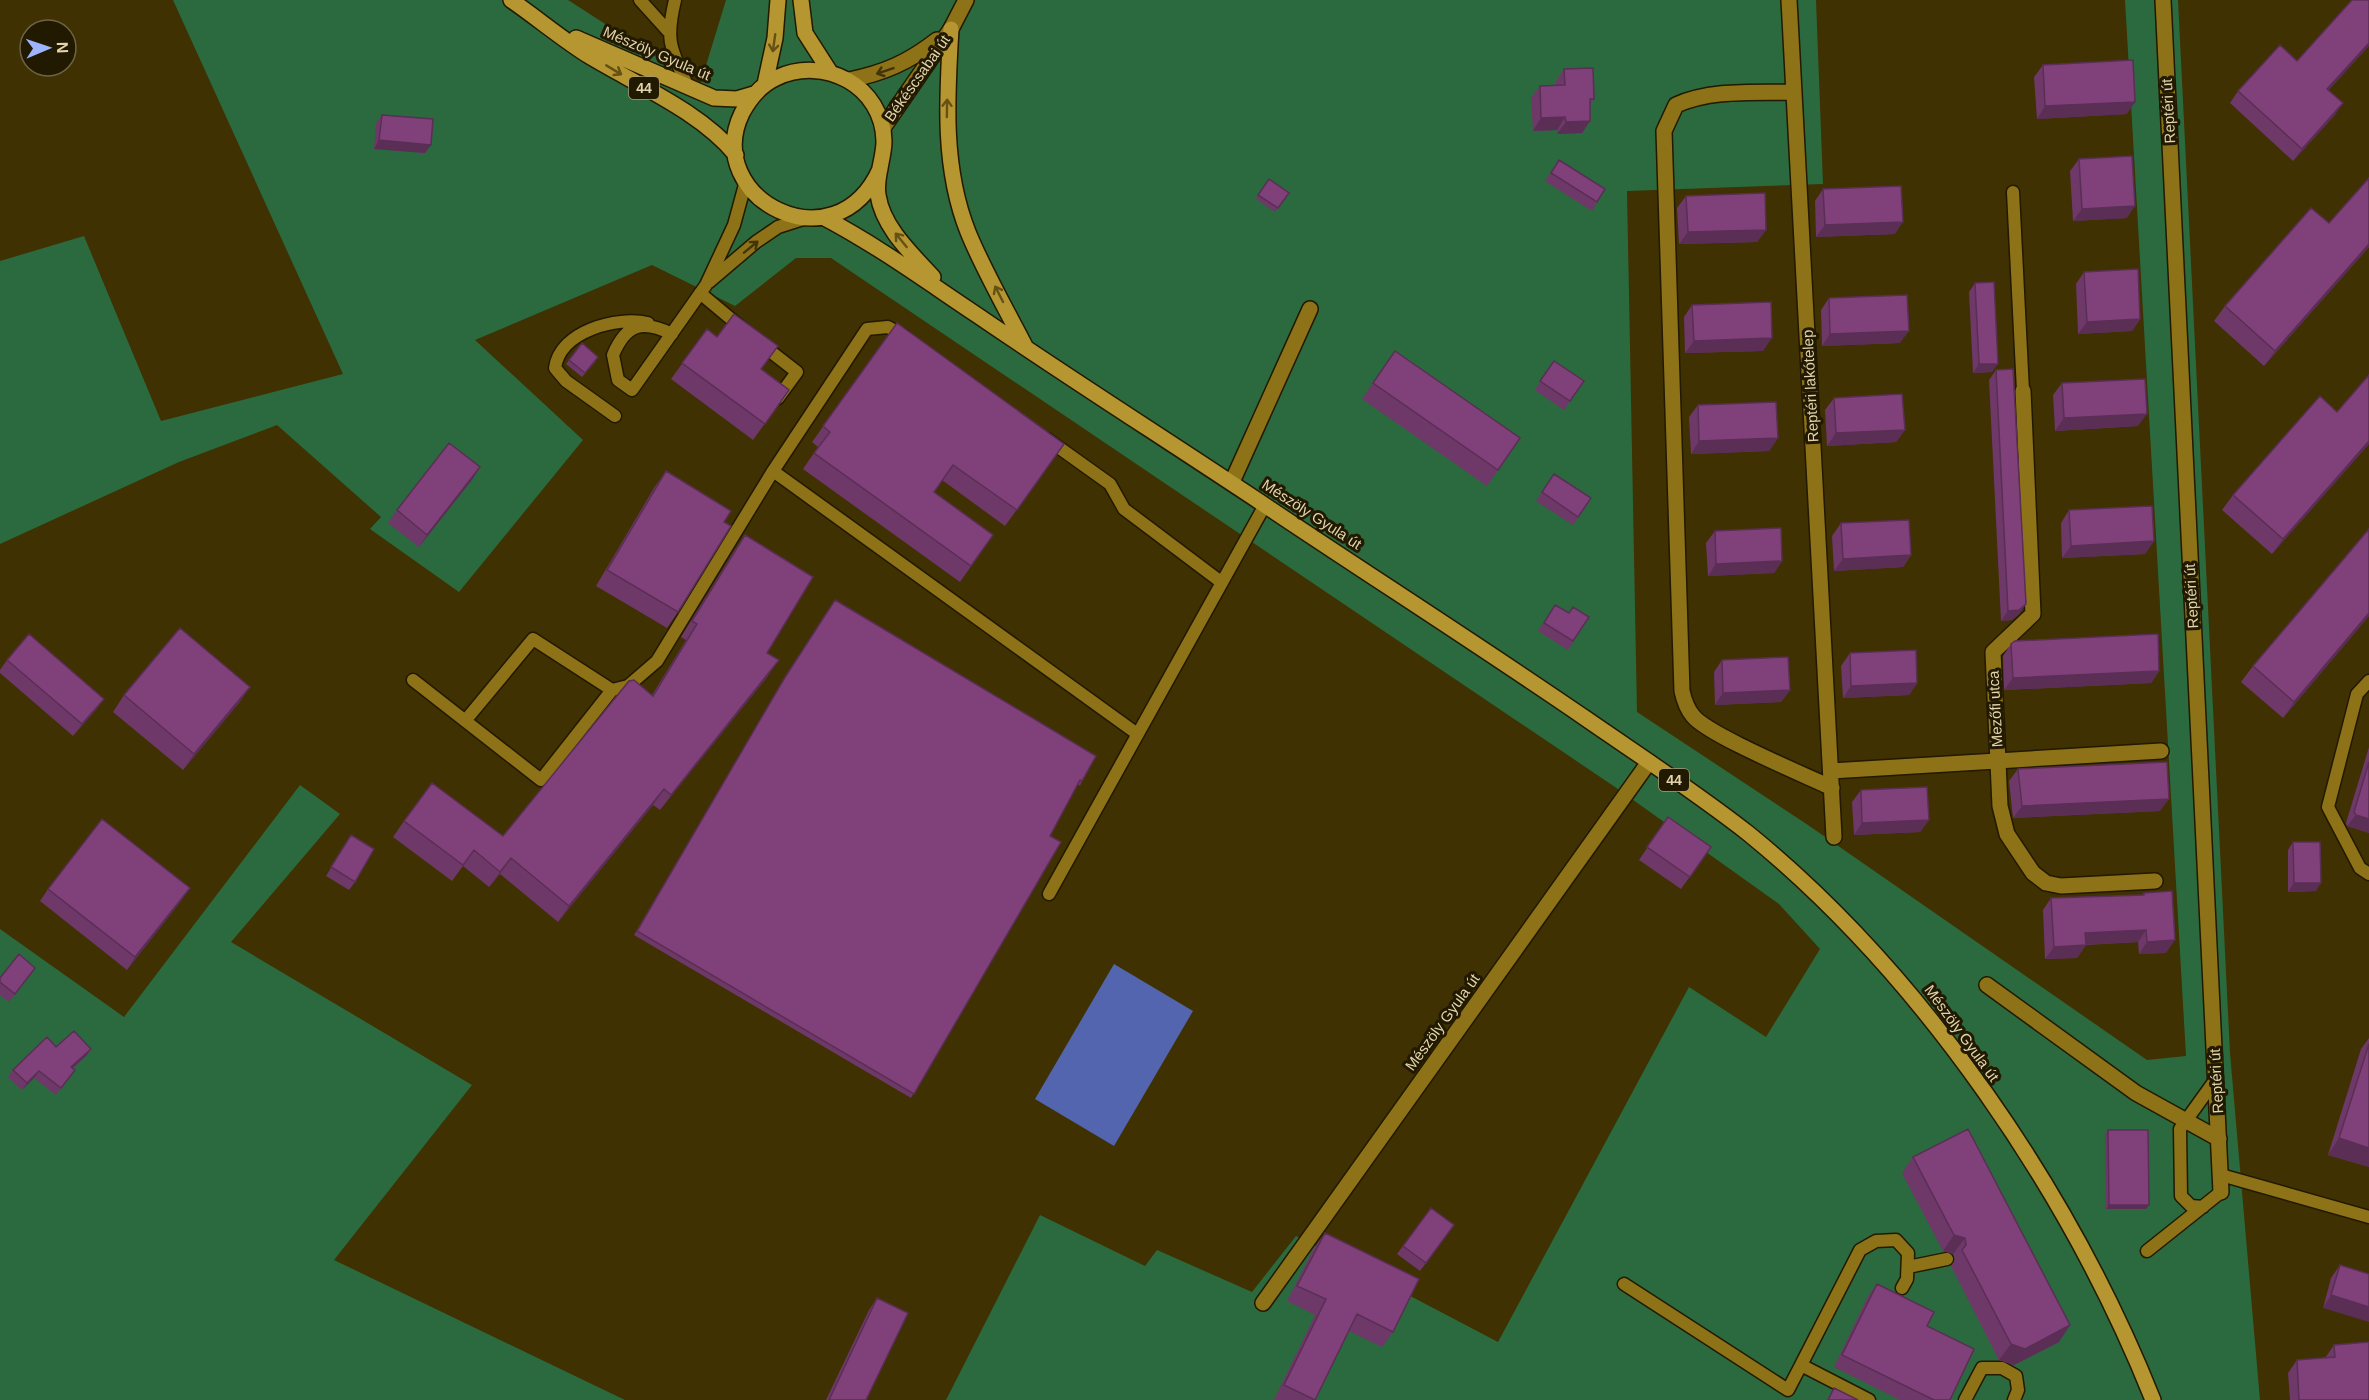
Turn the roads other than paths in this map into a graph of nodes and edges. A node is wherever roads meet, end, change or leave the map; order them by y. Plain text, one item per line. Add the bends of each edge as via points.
1 (511, 0) edge
2 (640, 0) edge
3 (675, 0) edge
4 (778, 0) edge
5 (801, 0) edge
6 (966, 0) edge
7 (1789, 0) edge
8 (2163, 0) edge
9 (548, 25) junction
10 (951, 29) junction
11 (668, 31) junction
12 (830, 72) junction
13 (849, 80) junction
14 (688, 87) junction
15 (760, 89) junction
16 (1793, 92) junction
17 (883, 128) junction
18 (736, 155) junction
19 (880, 169) junction
20 (746, 182) junction
21 (2013, 192) dead end
22 (824, 217) junction
23 (806, 218) junction
24 (703, 289) junction
25 (954, 299) junction
26 (1310, 309) dead end
27 (652, 324) junction
28 (672, 334) junction
29 (917, 345) edge
30 (1025, 346) junction
31 (2023, 391) joint
32 (778, 398) edge
33 (615, 416) dead end
34 (1033, 429) edge
35 (773, 471) junction
36 (1232, 482) junction
37 (1264, 505) junction
38 (1221, 582) junction
39 (413, 680) dead end
40 (2369, 681) edge
41 (612, 690) junction
42 (465, 721) junction
43 (1136, 734) junction
44 (2161, 751) dead end
45 (1998, 761) junction
46 (1649, 762) junction
47 (1831, 771) junction
48 (1832, 788) junction
49 (1834, 837) dead end
50 (2369, 874) edge
51 (2156, 881) dead end
52 (1049, 894) dead end
53 (1988, 985) dead end
54 (2216, 1079) junction
55 (2185, 1120) junction
56 (2219, 1138) junction
57 (2221, 1175) junction
58 (2221, 1192) joint
59 (2203, 1207) junction
60 (2369, 1217) edge
61 (2147, 1251) dead end
62 (1947, 1259) dead end
63 (1908, 1267) junction
64 (1624, 1284) dead end
65 (1902, 1288) dead end
66 (1263, 1303) dead end
67 (1801, 1365) junction
68 (2150, 1396) edge
69 (1869, 1400) edge
70 (1965, 1400) edge
71 (2014, 1400) edge

1 - 9 main road, Mészöly Gyula út / 44
2 - 11 lane
3 - 11 lane
4 -> 15 main road via 775,38
5 - 12 main road via 806,33
6 - 10 street, Békéscsabai út
7 - 16 street, Reptéri lakótelep
8 - 54 street, Reptéri út
9 - 14 main road, Mészöly Gyula út / 44
9 -> 18 main road, Mészöly Gyula út / 44 via 586,54 703,124
10 -> 13 street, Békéscsabai út via 906,63
10 - 17 street, Békéscsabai út
30 -> 10 main road via 968,231 951,168 947,118
11 - 14 lane via 673,55
12 - 13 main road, Mészöly Gyula út / 44
12 - 15 main road, Mészöly Gyula út / 44 via 792,71
13 - 17 main road, Mészöly Gyula út / 44 via 871,101
14 - 15 main road, Mészöly Gyula út / 44 via 714,98 737,99
15 - 18 main road, Mészöly Gyula út / 44 via 740,117
16 - 47 street, Reptéri lakótelep
16 - 48 street via 1710,94 1690,99 1676,105 1665,131 1682,691 1694,718 1716,733
17 - 19 main road, Mészöly Gyula út / 44
18 - 20 main road, Mészöly Gyula út / 44
19 - 22 main road, Mészöly Gyula út / 44 via 862,197 838,214
25 -> 19 main road, Mészöly Gyula út / 44 via 897,237 878,195
20 - 23 main road, Mészöly Gyula út / 44 via 773,209
20 - 24 lane via 734,225
21 - 31 lane
22 - 23 main road, Mészöly Gyula út / 44
22 - 25 main road, Mészöly Gyula út / 44
24 -> 23 lane via 756,242 778,227
24 - 28 lane
24 - 32 lane via 796,372
25 - 30 main road, Mészöly Gyula út / 44
26 - 36 street
27 - 28 lane
27 - 28 lane via 627,333 613,355 618,380 632,390
27 - 33 lane via 615,322 585,333 562,348 556,357 555,368 566,381
29 - 35 lane via 888,327 867,329
30 - 36 main road, Mészöly Gyula út / 44
31 - 45 street, Mezőfi utca via 2033,614 1993,652
34 - 38 lane via 1110,484 1124,509
35 - 41 lane via 657,661 628,686
35 - 43 lane
36 - 37 main road, Mészöly Gyula út / 44
37 - 38 lane
37 - 46 main road, Mészöly Gyula út / 44 via 1457,630
38 - 43 lane
39 - 42 lane
40 - 50 lane via 2357,694 2328,807 2360,868
41 - 42 lane via 533,639
41 - 42 lane via 541,780
43 - 52 lane
44 - 45 street
45 - 47 street
45 - 51 street, Mezőfi utca via 2000,806 2007,834 2033,873 2061,886
46 - 66 street, Mészöly Gyula út
46 - 68 main road, Mészöly Gyula út / 44 via 1749,835 1797,876 1909,992 2017,1140 2059,1206 2094,1269
47 - 48 street, Reptéri lakótelep
48 - 49 street, Reptéri lakótelep
53 - 55 street via 2136,1093
54 - 55 lane
54 - 56 street, Reptéri út
55 - 56 street
55 - 59 lane via 2180,1129 2181,1196 2191,1206
56 - 57 street, Reptéri út
57 - 58 street, Reptéri út
57 - 60 lane
58 - 59 lane
59 - 61 lane
62 - 63 lane
63 - 65 lane
63 - 67 lane via 1908,1253 1896,1240 1876,1241 1860,1250
64 - 67 lane via 1788,1389
67 - 69 lane
70 - 71 lane via 1983,1368 2002,1368 2016,1376 2018,1390

